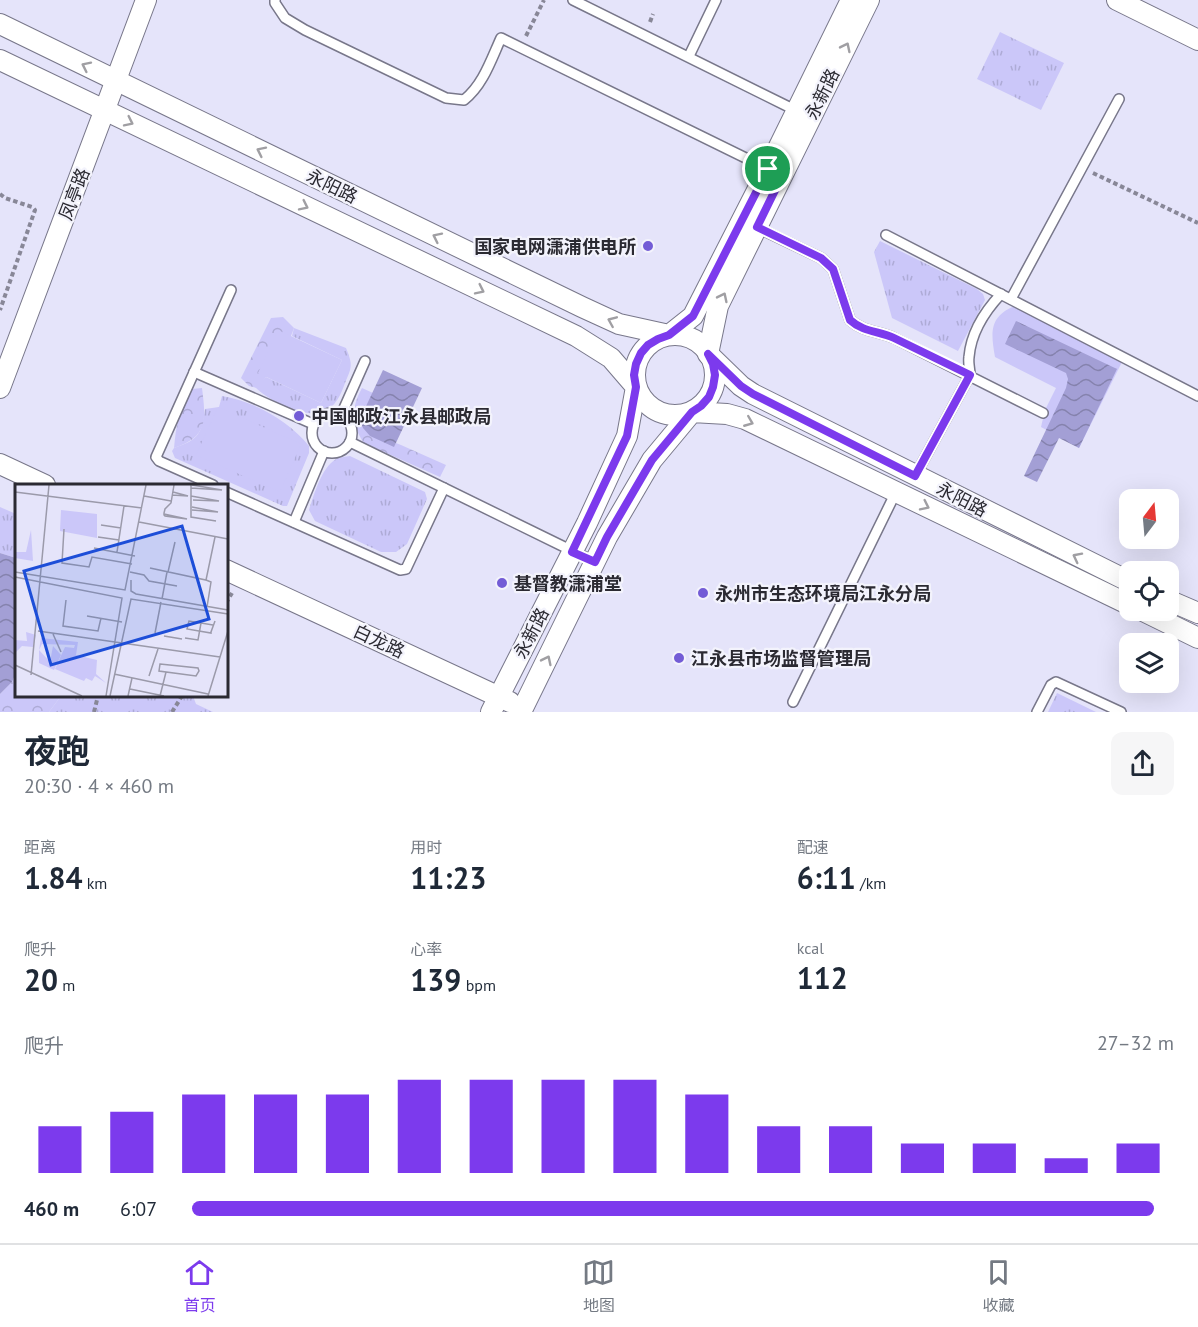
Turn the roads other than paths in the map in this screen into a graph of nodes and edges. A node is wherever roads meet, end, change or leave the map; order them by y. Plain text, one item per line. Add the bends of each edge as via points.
1 (146, 0) edge
2 (275, 0) edge
3 (573, 0) edge
4 (716, 0) edge
5 (851, 0) edge
6 (869, 0) edge
7 (1118, 0) edge
8 (0, 24) edge
9 (1198, 40) edge
10 (689, 56) junction
11 (0, 60) edge
12 (116, 81) junction
13 (1119, 99) dead end
14 (106, 111) junction
15 (804, 114) junction
16 (775, 172) junction
17 (749, 224) junction
18 (886, 235) dead end
19 (231, 290) dead end
20 (1001, 294) junction
21 (1011, 299) junction
22 (669, 335) junction
23 (708, 354) junction
24 (365, 361) dead end
25 (194, 372) junction
26 (970, 375) junction
27 (636, 387) junction
28 (0, 388) edge
29 (1198, 396) edge
30 (692, 412) junction
31 (1043, 412) dead end
32 (341, 415) junction
33 (313, 424) junction
34 (350, 442) junction
35 (324, 451) junction
36 (0, 464) edge
37 (915, 476) junction
38 (41, 484) edge
39 (209, 484) edge
40 (444, 488) junction
41 (896, 492) junction
42 (228, 493) edge
43 (294, 522) junction
44 (572, 552) junction
45 (595, 562) junction
46 (228, 571) edge
47 (1119, 577) edge
48 (1119, 600) edge
49 (1179, 605) edge
50 (1198, 614) edge
51 (1163, 621) edge
52 (1198, 638) edge
53 (793, 702) dead end
54 (495, 704) edge
55 (525, 711) edge
56 (1037, 712) edge
57 (1121, 712) edge

1 - 12 street, 凤亭路
2 - 16 lane via 285,18 304,30 446,98 464,100 471,94 501,38
3 - 10 lane
4 - 10 lane
5 - 15 street, 永新路
15 -> 6 street, 永新路
7 - 9 street
12 -> 8 street, 永阳路
10 - 15 lane
11 - 14 street, 永阳路
12 - 14 street, 凤亭路
22 -> 12 street, 永阳路 via 619,324
13 - 21 lane
14 -> 27 street, 永阳路 via 576,336 611,358
14 - 28 street, 凤亭路
15 - 16 street, 永新路
16 - 17 street, 永新路
17 - 22 street, 永新路 via 693,316
23 -> 17 street, 永新路 via 718,306
17 - 26 lane via 821,258 833,269 850,320 856,326 882,332
18 - 20 lane
19 - 25 lane
20 - 21 lane
20 - 26 lane via 977,331 969,359
21 - 29 lane
22 - 23 street via 691,339
22 - 27 street via 641,353 634,375
23 - 30 street via 715,375 713,387 709,397
23 - 37 street, 永阳路 via 753,394
24 - 32 lane
25 - 33 lane
25 - 39 lane via 156,458
26 - 31 lane
26 - 37 lane
27 - 30 street via 648,406 658,412
27 - 44 street, 永新路 via 627,436
30 -> 41 street, 永阳路 via 745,419
30 - 45 street, 永新路 via 652,460
32 - 33 lane via 328,413
32 - 34 lane via 350,424
33 - 35 lane via 314,443
34 - 35 lane via 338,452
34 - 40 lane
35 - 43 lane
36 - 38 street
47 -> 37 street, 永阳路
40 - 43 lane via 406,569 400,570
40 - 44 lane
41 -> 48 street, 永阳路
41 - 53 lane
42 - 43 lane
44 - 45 lane
44 - 54 street, 永新路
55 -> 45 street, 永新路
46 - 54 street, 白龙路
49 - 50 street
51 - 52 street
54 - 55 street, 白龙路
56 - 57 lane via 1056,682

